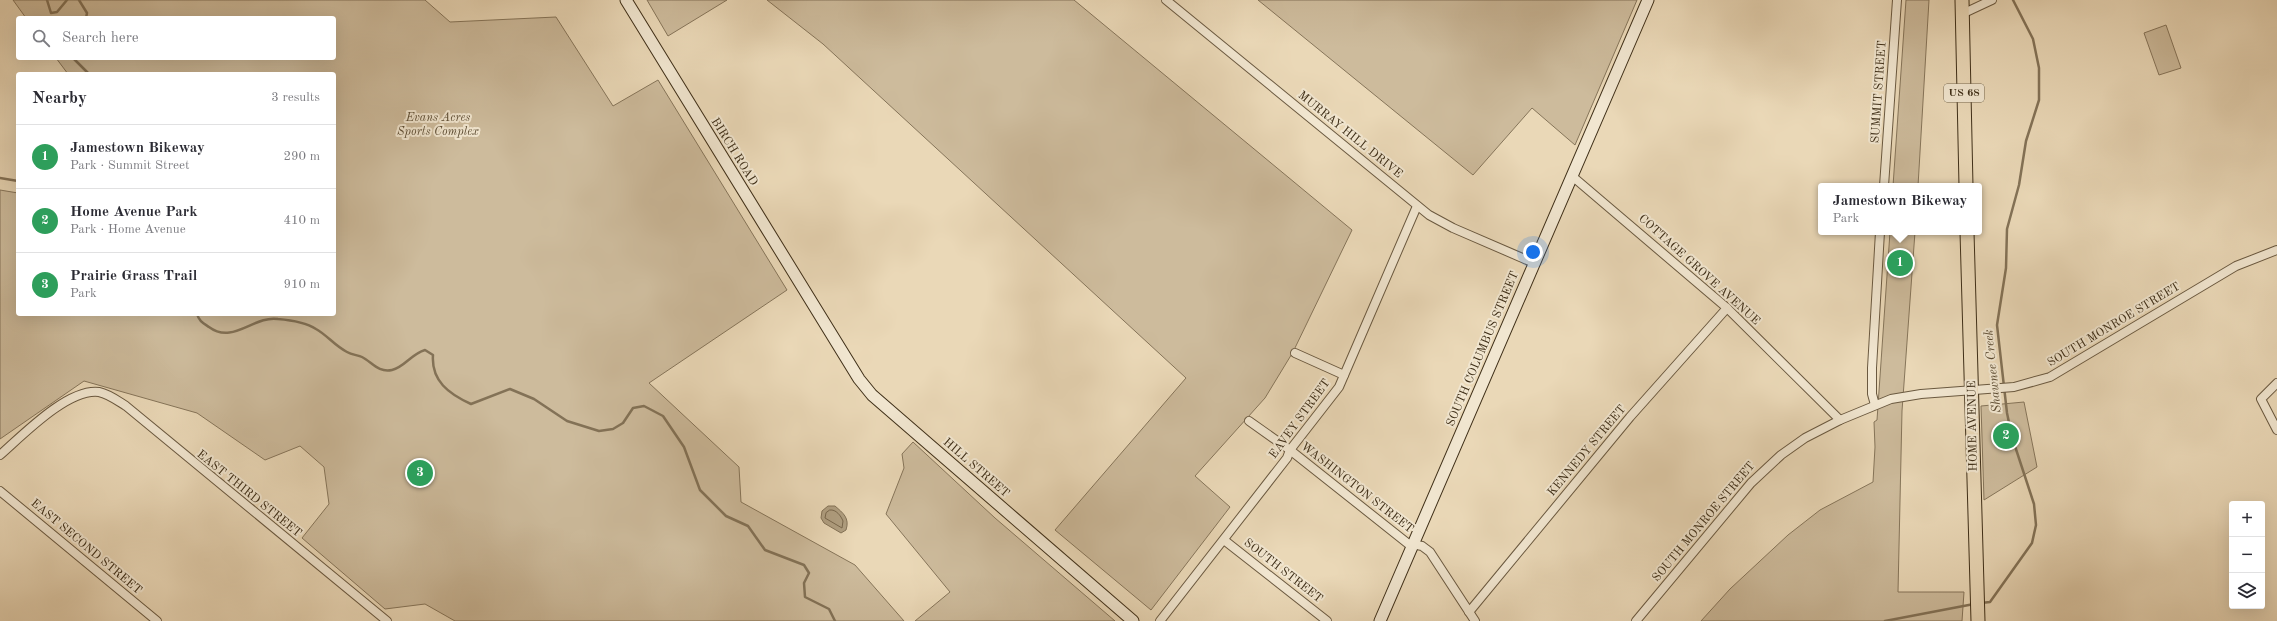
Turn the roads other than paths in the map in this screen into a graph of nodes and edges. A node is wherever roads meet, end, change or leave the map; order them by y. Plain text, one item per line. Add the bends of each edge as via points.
1 (626, 0) edge
2 (1648, 0) edge
3 (1897, 0) edge
4 (1962, 0) edge
5 (1992, 0) edge
6 (1170, 1) edge
7 (1962, 14) junction
8 (1572, 176) junction
9 (1884, 183) edge
10 (1966, 183) edge
11 (1417, 206) junction
12 (1880, 235) edge
13 (1968, 235) edge
14 (2277, 250) edge
15 (1534, 263) junction
16 (1727, 308) junction
17 (822, 318) joint
18 (1295, 353) dead end
19 (1344, 375) junction
20 (2277, 383) edge
21 (1972, 389) junction
22 (1875, 405) junction
23 (1840, 420) junction
24 (1248, 421) dead end
25 (2277, 430) edge
26 (1290, 450) junction
27 (0, 455) edge
28 (0, 491) edge
29 (1224, 540) junction
30 (1412, 545) junction
31 (1469, 612) junction
32 (1978, 616) edge
33 (157, 621) edge
34 (387, 621) edge
35 (1133, 621) edge
36 (1160, 621) edge
37 (1327, 621) edge
38 (1380, 621) edge
39 (1475, 621) edge
40 (1636, 621) edge

1 - 17 street, BIRCH ROAD
2 - 8 street, SOUTH COLUMBUS STREET
3 - 9 street, SUMMIT STREET
4 - 7 main road, US 68
5 - 7 street
6 - 11 street, MURRAY HILL DRIVE
7 - 10 main road, US 68
8 - 15 street, SOUTH COLUMBUS STREET
8 - 16 street, COTTAGE GROVE AVENUE
11 - 15 street, MURRAY HILL DRIVE via 1453,228
11 - 19 street, EAVEY STREET
12 - 22 street via 1872,368 1872,394
13 - 21 main road, HOME AVENUE
14 - 21 street, SOUTH MONROE STREET via 2236,266 2059,373 2014,387
15 - 30 street, SOUTH COLUMBUS STREET
16 - 23 street, COTTAGE GROVE AVENUE
16 - 31 street, KENNEDY STREET via 1630,417
17 - 35 street, HILL STREET via 860,379 880,403
18 - 19 street
19 - 26 street, EAVEY STREET via 1329,401
20 - 25 street via 2261,399
21 - 22 street, SOUTH MONROE STREET via 1909,395
21 - 32 main road, HOME AVENUE
22 - 23 street, SOUTH MONROE STREET
23 - 40 street, SOUTH MONROE STREET via 1791,448 1760,474
24 - 26 street, WASHINGTON STREET
26 - 29 street, EAVEY STREET via 1287,458
26 - 30 street, WASHINGTON STREET
27 - 34 street, EAST THIRD STREET via 59,406 77,396 93,392 107,394 126,406
28 - 33 street, EAST SECOND STREET
29 - 36 street, EAVEY STREET
29 - 37 street, SOUTH STREET
30 - 31 street, WASHINGTON STREET via 1422,546 1430,552
30 - 38 street, SOUTH COLUMBUS STREET
31 - 39 street, WASHINGTON STREET

